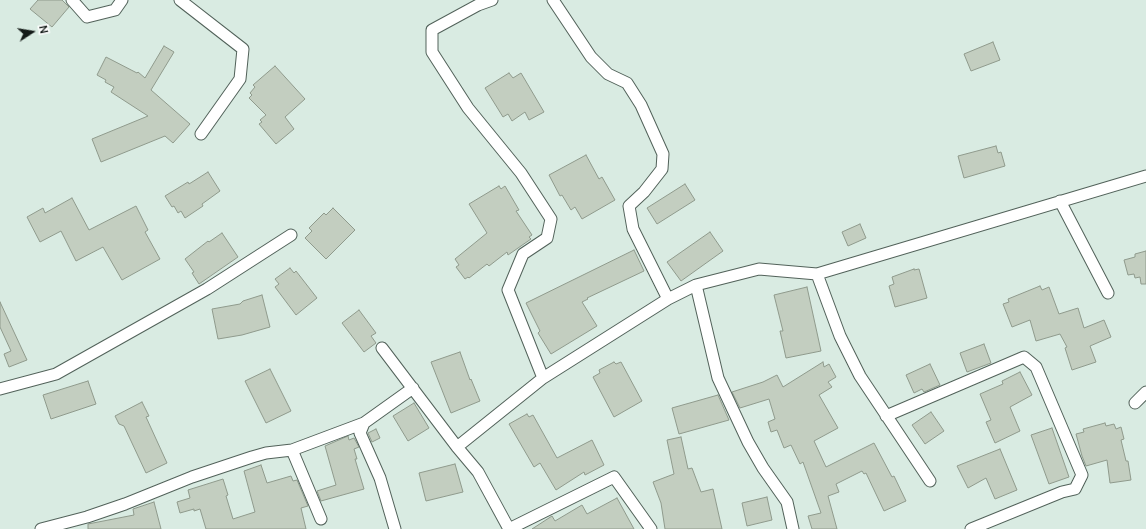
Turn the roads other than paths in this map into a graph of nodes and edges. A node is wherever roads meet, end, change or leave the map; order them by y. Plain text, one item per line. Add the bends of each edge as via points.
1 (72, 0) edge
2 (122, 0) edge
3 (180, 0) edge
4 (492, 0) edge
5 (553, 0) edge
6 (200, 134) dead end
7 (1146, 176) edge
8 (1060, 202) junction
9 (291, 235) dead end
10 (817, 274) junction
11 (696, 285) junction
12 (1108, 293) dead end
13 (668, 299) junction
14 (382, 348) dead end
15 (543, 378) junction
16 (413, 388) junction
17 (0, 390) edge
18 (1146, 392) edge
19 (1135, 403) dead end
20 (886, 416) junction
21 (364, 423) junction
22 (457, 447) junction
23 (292, 450) junction
24 (930, 481) dead end
25 (321, 519) dead end
26 (42, 529) edge
27 (395, 529) edge
28 (509, 529) edge
29 (651, 529) edge
30 (793, 529) edge
31 (971, 529) edge

1 - 2 street via 87,17 115,10
3 - 6 street via 243,49 240,79
4 - 15 street via 432,30 432,52 468,108 521,173 551,219 547,238 523,254 508,290
5 - 13 street via 591,57 608,74 627,83 641,104 663,154 662,169 629,206 634,229
7 - 8 street
8 - 10 street
8 - 12 street
9 - 17 street via 207,289 56,374
10 - 11 street via 759,269
10 - 20 street via 840,336 860,376
11 - 13 street
11 - 30 street via 718,378 748,442 787,502
13 - 15 street
14 - 16 street
15 - 22 street
16 - 21 street
16 - 22 street
18 - 19 street
20 - 24 street
20 - 31 street via 1024,357 1036,368 1082,475 1075,490 1062,492
21 - 23 street
21 - 27 street via 360,433 380,478
22 - 28 street via 478,472
23 - 25 street
23 - 26 street via 252,457 192,477 125,504
28 - 29 street via 614,477

